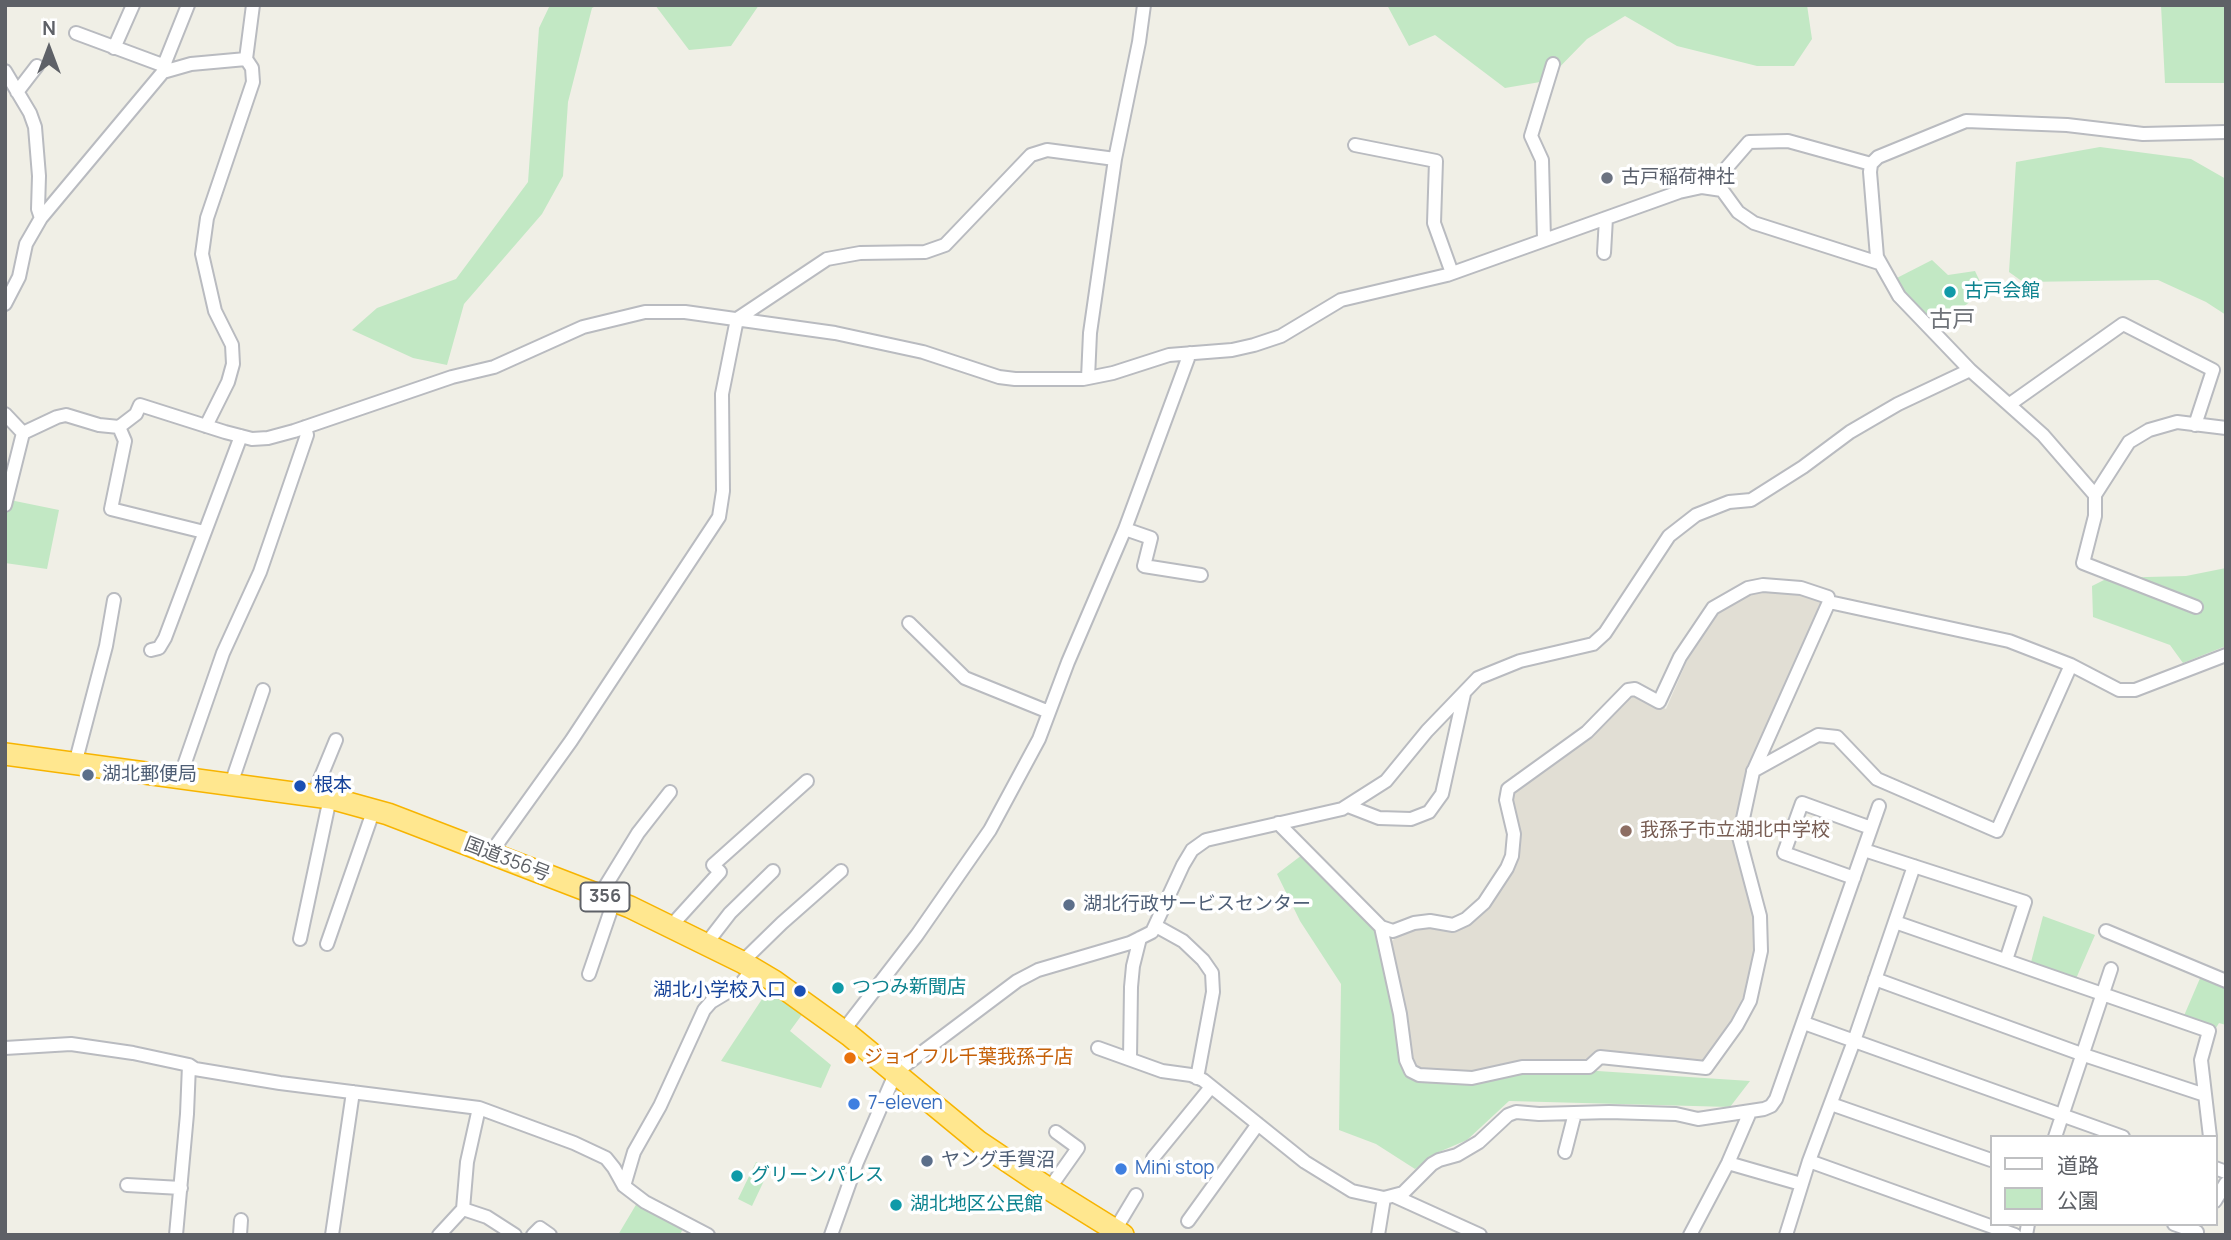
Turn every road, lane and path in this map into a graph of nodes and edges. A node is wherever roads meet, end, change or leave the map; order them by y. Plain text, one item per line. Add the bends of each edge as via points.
1 (133, 5) edge
2 (188, 5) edge
3 (253, 5) edge
4 (1144, 5) edge
5 (76, 33) dead end
6 (114, 48) junction
7 (246, 58) junction
8 (1553, 64) dead end
9 (37, 66) dead end
10 (164, 69) junction
11 (5, 71) edge
12 (17, 92) junction
13 (2226, 132) edge
14 (1355, 145) dead end
15 (1115, 159) junction
16 (1871, 164) junction
17 (1710, 187) junction
18 (41, 218) junction
19 (1606, 218) junction
20 (1544, 240) junction
21 (1604, 253) dead end
22 (1879, 263) junction
23 (1452, 273) junction
24 (5, 304) edge
25 (737, 319) junction
26 (1190, 353) junction
27 (1970, 370) junction
28 (2220, 372) edge
29 (1088, 378) junction
30 (2010, 404) junction
31 (5, 414) edge
32 (2195, 425) junction
33 (206, 426) junction
34 (119, 427) junction
35 (305, 427) junction
36 (2226, 428) edge
37 (23, 433) junction
38 (241, 436) junction
39 (2095, 495) junction
40 (5, 505) edge
41 (1125, 528) junction
42 (204, 533) junction
43 (1201, 575) dead end
44 (114, 600) dead end
45 (1829, 602) junction
46 (2196, 607) dead end
47 (909, 623) dead end
48 (150, 650) dead end
49 (2226, 655) edge
50 (2071, 665) junction
51 (263, 690) dead end
52 (1465, 691) junction
53 (1049, 712) junction
54 (336, 740) dead end
55 (5, 754) edge
56 (75, 764) junction
57 (1753, 772) junction
58 (180, 777) junction
59 (807, 781) dead end
60 (231, 784) junction
61 (670, 792) dead end
62 (322, 797) junction
63 (1348, 806) junction
64 (1879, 806) dead end
65 (374, 809) junction
66 (1278, 823) junction
67 (1871, 828) junction
68 (1864, 850) junction
69 (490, 854) junction
70 (1914, 866) junction
71 (773, 871) dead end
72 (841, 871) dead end
73 (1854, 878) junction
74 (607, 898) junction
75 (1895, 922) junction
76 (671, 926) junction
77 (1156, 926) junction
78 (1381, 927) junction
79 (2106, 932) dead end
80 (1140, 938) junction
81 (300, 939) dead end
82 (327, 944) dead end
83 (706, 944) junction
84 (2006, 960) junction
85 (747, 966) junction
86 (2111, 969) dead end
87 (589, 974) dead end
88 (1875, 979) junction
89 (2226, 981) edge
90 (2104, 994) junction
91 (1804, 1023) junction
92 (844, 1031) junction
93 (1854, 1041) junction
94 (5, 1048) edge
95 (1098, 1048) dead end
96 (2084, 1055) junction
97 (1129, 1059) junction
98 (189, 1065) junction
99 (895, 1072) junction
100 (1197, 1078) junction
101 (1211, 1087) junction
102 (352, 1092) junction
103 (2204, 1095) junction
104 (1831, 1104) junction
105 (479, 1108) junction
106 (1750, 1112) junction
107 (1575, 1113) junction
108 (2063, 1116) junction
109 (1258, 1124) junction
110 (1056, 1132) dead end
111 (2056, 1135) edge
112 (2117, 1135) edge
113 (2210, 1135) edge
114 (1565, 1152) dead end
115 (1153, 1158) dead end
116 (1990, 1160) edge
117 (1809, 1161) junction
118 (1728, 1163) junction
119 (1801, 1184) junction
120 (127, 1185) dead end
121 (624, 1186) junction
122 (181, 1188) junction
123 (1049, 1189) junction
124 (1136, 1195) dead end
125 (1389, 1197) junction
126 (463, 1209) junction
127 (241, 1220) dead end
128 (1188, 1221) dead end
129 (837, 1233) edge
130 (1119, 1233) edge
131 (176, 1235) edge
132 (240, 1235) edge
133 (332, 1235) edge
134 (439, 1235) edge
135 (515, 1235) edge
136 (533, 1235) edge
137 (550, 1235) edge
138 (708, 1235) edge
139 (1378, 1235) edge
140 (1480, 1235) edge
141 (1690, 1235) edge
142 (1786, 1235) edge
143 (2015, 1235) edge

1 - 6 street
2 - 10 street
3 - 7 street
4 - 15 street
5 - 6 street
6 - 10 street
7 - 10 street
7 - 33 street via 253,82 207,218 202,254 215,311 232,345 233,364
8 - 20 street via 1531,136 1542,160
9 - 12 street
10 - 18 street
11 - 12 street
12 - 18 street via 35,127
13 - 16 street via 2143,134 1966,121
14 - 23 street via 1436,161 1434,223
15 - 25 street via 1047,150 1031,155 945,245 925,252 827,258
15 - 29 street via 1090,333
16 - 17 street via 1788,141 1749,142
16 - 22 street
17 - 19 street via 1679,192
17 - 22 street via 1722,190 1738,212 1754,223
18 - 24 street via 26,244 19,278
19 - 20 street
19 - 21 street
20 - 23 street
22 - 27 street via 1899,296
23 - 26 street via 1341,300 1281,335 1254,345
25 - 29 street via 876,341 999,377 1035,381
25 - 35 street via 663,311 583,327 494,367
25 - 69 street via 722,394 719,517
26 - 29 street
26 - 41 street
27 - 30 street
27 - 52 street via 1886,411 1751,500 1729,502 1696,515 1669,536 1593,644 1520,662 1478,678
28 - 30 street via 2123,324
28 - 32 street
30 - 39 street
31 - 37 street
32 - 36 street
32 - 39 street via 2178,422 2149,429 2129,442
33 - 34 street via 140,405
33 - 38 street
34 - 37 street via 66,415
34 - 42 street via 125,441 111,509
35 - 38 street via 268,438
35 - 58 street via 307,435 260,572 223,653
37 - 40 street
38 - 42 street
39 - 46 street via 2095,516 2083,563
41 - 43 street via 1151,538 1144,566
41 - 53 street
42 - 48 street via 165,638 159,648
44 - 56 street
45 - 50 street via 2009,641
45 - 57 street
45 - 78 street via 1828,597 1801,588 1763,585 1713,608 1680,657 1660,702 1628,690 1587,732 1508,789 1512,856 1484,904 1453,925 1430,921 1393,930
47 - 53 street via 965,678
49 - 50 street via 2135,690 2119,690
50 - 57 street via 1997,831 1877,779 1837,737 1818,735
51 - 60 street
52 - 63 street via 1385,781
52 - 63 street via 1442,794 1429,812 1411,820 1379,818
53 - 92 street via 990,830
54 - 62 street
55 - 56 highway, 国道356号 / 356
56 - 58 highway, 国道356号 / 356
57 - 78 street via 1739,837 1760,916 1761,951 1750,1000 1706,1068 1600,1057 1589,1068 1522,1068 1472,1078 1419,1075 1406,1060
58 - 60 highway, 国道356号 / 356
59 - 76 street via 713,865 720,872
60 - 62 highway, 国道356号 / 356
61 - 74 street via 638,833
62 - 65 highway, 国道356号 / 356
62 - 81 street
63 - 66 street
64 - 67 street
65 - 69 highway, 国道356号 / 356
65 - 82 street
66 - 77 street via 1206,840 1192,850
66 - 78 street
67 - 68 street
67 - 73 street via 1802,803 1784,853
68 - 70 street
68 - 73 street
69 - 74 highway, 国道356号 / 356
70 - 75 street
70 - 84 street via 2025,902
71 - 83 street
72 - 85 street via 782,923
73 - 91 street
74 - 76 highway, 国道356号 / 356
74 - 87 street
75 - 84 street
75 - 88 street
76 - 83 highway, 国道356号 / 356
77 - 80 street
77 - 100 street via 1183,941 1212,973 1213,992
79 - 89 street
80 - 97 street via 1132,976
80 - 99 street via 1028,976
83 - 85 highway, 国道356号 / 356
84 - 90 street
85 - 92 highway, 国道356号 / 356
85 - 121 street via 741,984 704,1010 634,1152
86 - 90 street
88 - 93 street
88 - 96 street
90 - 96 street
90 - 103 street via 2209,1031 2201,1060
91 - 93 street
91 - 106 street via 1776,1099 1771,1106
92 - 99 highway, 国道356号 / 356
93 - 104 street
93 - 108 street
94 - 98 street via 71,1044
95 - 97 street
96 - 103 street
96 - 108 street
97 - 100 street
98 - 102 street
98 - 122 street
99 - 123 highway, 国道356号 / 356 via 979,1142
99 - 129 street via 857,1162
100 - 101 street
101 - 109 street
101 - 115 street
102 - 105 street
102 - 133 street
103 - 113 street
104 - 116 street
104 - 117 street
105 - 121 street via 606,1158
105 - 126 street
106 - 107 street via 1698,1119 1676,1114
106 - 118 street
107 - 114 street
107 - 125 street via 1508,1115 1479,1142 1432,1164 1403,1193
108 - 111 street
108 - 112 street
109 - 125 street via 1305,1162 1352,1191
109 - 128 street via 1195,1201
110 - 123 street via 1078,1147
117 - 119 street
117 - 143 street
118 - 119 street
118 - 141 street
119 - 142 street
120 - 122 street
121 - 138 street
122 - 131 street
123 - 130 highway, 国道356号 / 356
124 - 130 street
125 - 139 street
125 - 140 street
126 - 134 street
126 - 135 street via 487,1217
127 - 132 street
136 - 137 street via 540,1228

